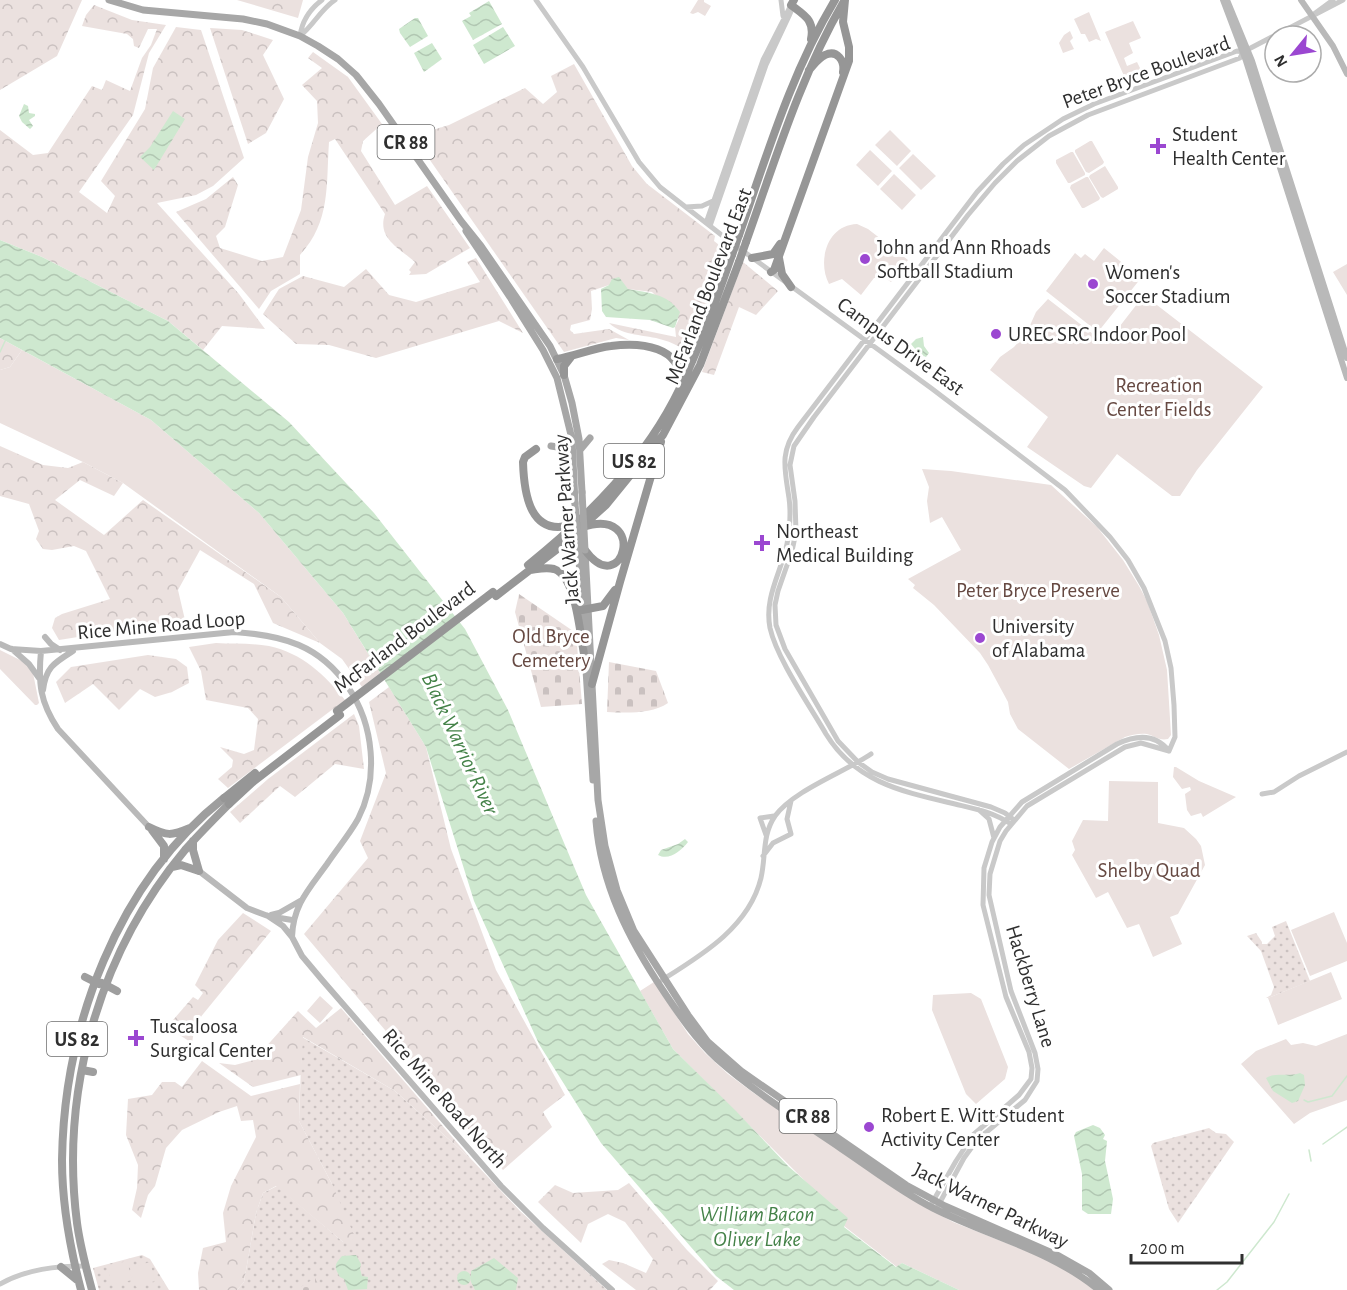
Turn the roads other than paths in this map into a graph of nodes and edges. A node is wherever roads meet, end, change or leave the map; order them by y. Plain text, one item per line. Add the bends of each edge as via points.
1 (109, 0) edge
2 (322, 0) edge
3 (335, 0) edge
4 (536, 0) edge
5 (835, 0) edge
6 (845, 0) edge
7 (1225, 0) edge
8 (1301, 0) edge
9 (1333, 0) edge
10 (1343, 0) edge
11 (787, 1) edge
12 (802, 13) junction
13 (1313, 15) junction
14 (786, 18) junction
15 (300, 36) junction
16 (810, 42) junction
17 (1245, 51) junction
18 (809, 70) junction
19 (1347, 74) edge
20 (713, 201) junction
21 (684, 207) junction
22 (708, 225) junction
23 (742, 238) junction
24 (778, 253) junction
25 (752, 258) junction
26 (771, 272) junction
27 (791, 287) junction
28 (717, 310) junction
29 (868, 342) junction
30 (573, 356) junction
31 (1347, 358) edge
32 (553, 359) junction
33 (564, 375) junction
34 (1347, 378) edge
35 (679, 390) junction
36 (569, 425) junction
37 (663, 435) junction
38 (563, 436) dead end
39 (590, 438) dead end
40 (575, 439) junction
41 (551, 446) dead end
42 (536, 449) dead end
43 (580, 450) junction
44 (573, 459) junction
45 (578, 526) junction
46 (585, 550) junction
47 (530, 570) junction
48 (620, 582) junction
49 (495, 594) junction
50 (585, 610) junction
51 (45, 636) dead end
52 (0, 644) edge
53 (11, 649) junction
54 (75, 649) junction
55 (60, 650) junction
56 (41, 651) junction
57 (585, 659) junction
58 (39, 678) junction
59 (592, 684) junction
60 (42, 697) junction
61 (1175, 733) junction
62 (1161, 744) junction
63 (1169, 751) junction
64 (1347, 752) edge
65 (872, 754) dead end
66 (858, 762) junction
67 (852, 766) junction
68 (1262, 794) dead end
69 (227, 801) junction
70 (791, 801) junction
71 (978, 809) junction
72 (776, 816) junction
73 (1010, 820) junction
74 (149, 827) junction
75 (192, 827) junction
76 (766, 836) junction
77 (994, 838) junction
78 (194, 841) junction
79 (186, 849) junction
80 (762, 858) junction
81 (164, 859) junction
82 (172, 867) junction
83 (197, 868) junction
84 (300, 901) junction
85 (268, 916) junction
86 (292, 920) junction
87 (292, 937) junction
88 (102, 966) junction
89 (85, 977) dead end
90 (662, 981) junction
91 (95, 982) junction
92 (105, 985) junction
93 (117, 991) dead end
94 (99, 1003) junction
95 (81, 1070) junction
96 (93, 1072) dead end
97 (63, 1128) junction
98 (73, 1145) junction
99 (935, 1205) junction
100 (75, 1266) junction
101 (86, 1266) junction
102 (61, 1267) junction
103 (0, 1284) edge
104 (80, 1287) edge
105 (92, 1290) edge
106 (612, 1290) edge
107 (1099, 1290) edge
108 (1109, 1290) edge

1 - 15 main road, CR 88 via 143,10 243,19
2 - 15 street via 307,16
3 - 15 street
4 - 21 street, Campus Drive East via 583,67 639,162
5 - 16 highway, McFarland Boulevard East / US 82
6 - 18 highway, McFarland Boulevard East / US 82
6 - 24 highway via 843,22 849,62
7 - 17 main road
8 - 13 main road
9 - 13 street
10 - 13 street
11 - 12 highway
11 - 14 street
11 - 14 street via 792,9
12 - 14 highway
12 - 16 highway via 812,25
13 - 17 street, Peter Bryce Boulevard
13 - 19 main road
14 - 20 street via 763,60
14 - 22 street
15 - 32 main road, CR 88 via 338,59 364,84 470,239 542,333
16 - 23 highway, McFarland Boulevard East / US 82
17 - 29 street, Peter Bryce Boulevard via 1240,58 1088,115 1029,150 986,192
17 - 31 main road
17 - 34 main road
18 - 23 highway, McFarland Boulevard East / US 82
18 - 24 highway via 821,56 830,54 838,56 844,64
20 - 21 street
20 - 22 street
21 - 22 street, Campus Drive East
22 - 25 street, Campus Drive East
23 - 28 highway, McFarland Boulevard East / US 82, bridge
24 - 25 highway
24 - 26 highway
24 - 27 highway via 781,271
25 - 26 street, Campus Drive East
26 - 27 street, Campus Drive East
27 - 29 street, Campus Drive East
28 - 35 highway, McFarland Boulevard East / US 82
28 - 37 highway, McFarland Boulevard East / US 82 via 700,365
29 - 61 street, Campus Drive East via 1065,490 1128,560 1146,591 1165,641 1171,668
29 - 66 street, Peter Bryce Boulevard via 794,446 790,465 796,532 775,615 785,650 838,741
29 - 67 street, Peter Bryce Boulevard via 794,433 787,449 784,467 789,531 768,612 779,653 831,741
30 - 32 highway
30 - 33 highway via 564,366
30 - 35 highway via 610,346 660,349 680,368
32 - 33 main road, Jack Warner Parkway / CR 88
32 - 36 main road, CR 88
33 - 40 main road, Jack Warner Parkway / CR 88
35 - 45 highway, McFarland Boulevard East / US 82 via 644,447
36 - 38 main road
36 - 40 main road, CR 88
37 - 45 highway, McFarland Boulevard East / US 82 via 624,485
37 - 48 highway
39 - 43 main road
40 - 43 main road, Jack Warner Parkway / CR 88
40 - 44 main road, CR 88
41 - 44 main road via 564,448
42 - 45 highway via 523,462 530,508 534,515 556,528
43 - 46 main road, Jack Warner Parkway / CR 88, bridge
44 - 50 main road, Jack Warner Parkway / CR 88, bridge
45 - 46 highway via 610,525 624,542 620,559 606,567
45 - 47 highway, McFarland Boulevard East / US 82
45 - 49 highway, McFarland Boulevard East / US 82
46 - 50 main road, Jack Warner Parkway / CR 88
47 - 49 highway, McFarland Boulevard East / US 82
47 - 57 highway via 553,569 567,580 573,592
48 - 50 highway via 603,606
48 - 59 highway
49 - 69 highway, McFarland Boulevard / US 82, bridge
50 - 57 main road, Jack Warner Parkway
50 - 59 main road, Jack Warner Parkway / CR 88
51 - 55 main road
52 - 53 main road
53 - 56 main road, Rice Mine Road Loop
53 - 58 main road
54 - 55 main road, Rice Mine Road Loop
54 - 60 main road via 46,672
54 - 84 main road, Rice Mine Road Loop via 234,632 264,634 302,646 340,677 363,714 370,740 368,792 358,818
55 - 56 main road, Rice Mine Road Loop
56 - 58 main road
57 - 90 main road, Jack Warner Parkway via 596,825 604,869 623,923
58 - 60 main road
59 - 90 main road, Jack Warner Parkway / CR 88 via 604,846 634,931
60 - 74 main road via 58,729
61 - 62 street
61 - 63 street, Campus Drive East
62 - 63 street, Hackberry Lane
62 - 73 street, Hackberry Lane via 1137,736 1117,744 1036,792 1022,802
63 - 73 street, Hackberry Lane via 1141,743 1125,747
64 - 68 street via 1274,792
65 - 66 street
66 - 67 street
66 - 73 street, Peter Bryce Boulevard via 888,779 985,805
67 - 70 street
67 - 71 street, Peter Bryce Boulevard via 888,786
69 - 75 highway, US 82
69 - 78 highway, US 82
70 - 72 street
70 - 80 street via 787,819 791,834 773,843
71 - 73 street, Peter Bryce Boulevard
71 - 77 street via 989,819
72 - 76 street
72 - 76 street via 760,818
73 - 77 street, Hackberry Lane
73 - 99 street, Hackberry Lane via 994,855 989,895 1011,991 1035,1053 1037,1081 1025,1100 977,1140
74 - 75 highway via 164,834 176,834
74 - 81 highway via 164,846
75 - 81 highway, US 82
76 - 80 street
77 - 99 street, Hackberry Lane via 984,868 983,905 1006,997 1032,1068 1028,1084 1019,1095 973,1135
78 - 79 highway, US 82
78 - 83 highway
79 - 82 highway, US 82
79 - 83 highway
80 - 90 street via 761,876 747,910 706,949
81 - 88 highway, US 82 via 137,898
82 - 83 highway
82 - 92 highway, US 82 via 135,923
83 - 85 main road, Rice Mine Road North via 247,908
84 - 85 main road
84 - 86 main road, Rice Mine Road Loop
85 - 86 main road, Rice Mine Road North
85 - 87 main road, Rice Mine Road North
86 - 87 main road, Rice Mine Road Loop
87 - 106 main road, Rice Mine Road North via 299,952 464,1146 536,1222
88 - 91 highway, US 82
88 - 92 highway via 100,979
89 - 91 highway
90 - 99 main road, Jack Warner Parkway / CR 88 via 708,1042 741,1071
91 - 94 highway via 101,988
91 - 97 highway, US 82 via 74,1051
92 - 93 highway
92 - 94 highway, US 82
94 - 95 highway, US 82
95 - 96 highway
95 - 98 highway, US 82
97 - 98 highway
97 - 100 highway, US 82 via 64,1198
98 - 101 highway, US 82 via 76,1212
99 - 107 main road, Jack Warner Parkway via 1055,1260
99 - 108 main road, Jack Warner Parkway / CR 88 via 1059,1256
100 - 101 street
100 - 102 street
100 - 104 highway, US 82
101 - 105 highway, US 82
102 - 103 street via 28,1272
102 - 104 highway via 73,1275

